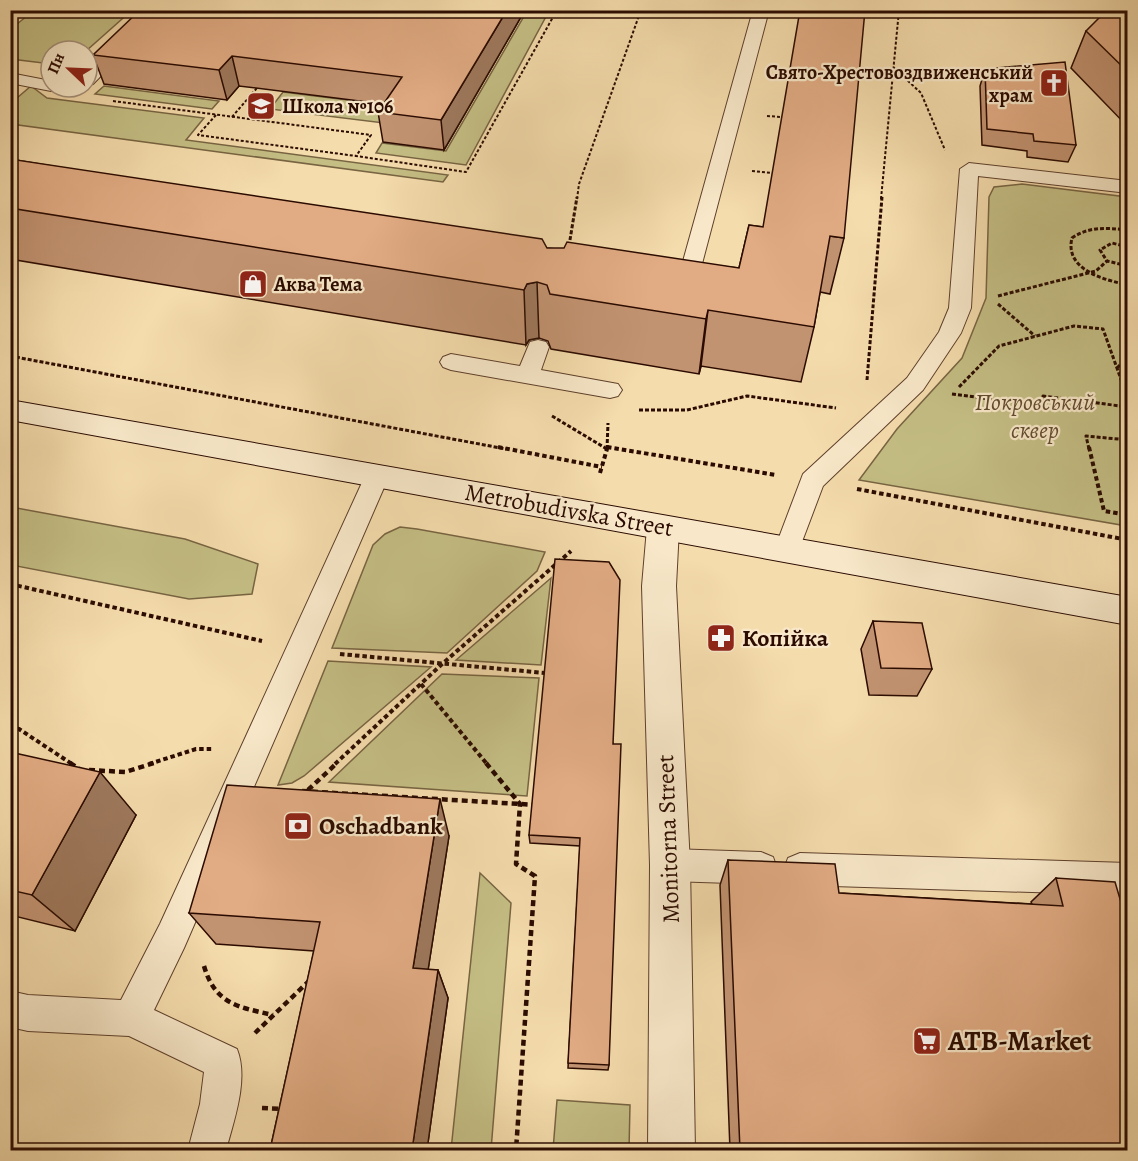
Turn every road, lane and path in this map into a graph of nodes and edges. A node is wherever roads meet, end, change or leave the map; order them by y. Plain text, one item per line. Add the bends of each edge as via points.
1 (159, 10) edge
2 (556, 10) edge
3 (641, 10) edge
4 (761, 10) edge
5 (899, 10) edge
6 (99, 61) edge
7 (892, 67) junction
8 (10, 78) edge
9 (39, 82) edge
10 (257, 88) edge
11 (96, 99) edge
12 (216, 115) junction
13 (232, 117) junction
14 (356, 156) junction
15 (969, 170) junction
16 (1116, 180) edge
17 (1128, 231) edge
18 (1122, 244) junction
19 (1128, 246) edge
20 (569, 251) edge
21 (1107, 261) junction
22 (1128, 266) edge
23 (1088, 273) junction
24 (655, 274) edge
25 (1128, 285) edge
26 (1035, 336) junction
27 (538, 347) dead end
28 (10, 356) edge
29 (1128, 357) edge
30 (451, 362) dead end
31 (1117, 368) junction
32 (528, 376) junction
33 (610, 390) joint
34 (1128, 399) edge
35 (1128, 407) edge
36 (10, 410) edge
37 (863, 423) junction
38 (1128, 440) edge
39 (602, 467) junction
40 (600, 473) dead end
41 (377, 476) junction
42 (1128, 515) edge
43 (663, 528) junction
44 (788, 548) junction
45 (567, 553) dead end
46 (10, 584) edge
47 (1128, 611) edge
48 (299, 650) junction
49 (441, 664) junction
50 (545, 673) edge
51 (421, 684) junction
52 (10, 727) edge
53 (250, 760) junction
54 (307, 790) junction
55 (236, 795) junction
56 (520, 804) junction
57 (542, 806) edge
58 (670, 865) junction
59 (1128, 879) edge
60 (314, 976) edge
61 (10, 1009) edge
62 (131, 1018) junction
63 (224, 1062) junction
64 (207, 1150) edge
65 (516, 1150) edge
66 (672, 1150) edge

1 - 6 lane
2 - 14 path via 466,172
3 - 20 path via 579,184
4 - 24 lane via 688,279
5 - 7 path
7 - 15 path via 921,93 945,151
7 - 37 path
8 - 9 lane
10 - 13 path
11 - 12 path
12 - 13 path
12 - 14 path via 198,135
13 - 14 path via 371,135
15 - 16 lane
15 - 37 lane via 960,308 950,333 915,384
17 - 18 path
17 - 23 path via 1096,227 1072,236 1069,254
18 - 19 path
18 - 21 path via 1104,245 1100,255
21 - 22 path
21 - 23 path
23 - 25 path
23 - 26 path via 991,298
26 - 31 path via 1074,326 1103,329
26 - 35 path via 999,346 952,394 1044,406 1043,396
27 - 32 lane
28 - 39 path
29 - 31 path
30 - 32 lane
31 - 34 path
32 - 33 lane
32 - 39 path via 541,410 607,449
33 - 37 path via 630,410 687,410 747,396
36 - 41 main road, Metrobudivska Street
37 - 44 lane via 812,481
38 - 42 path via 1086,436 1104,511
39 - 40 path
41 - 43 main road, Metrobudivska Street
41 - 48 lane
43 - 44 main road, Metrobudivska Street
43 - 58 main road, Monitorna Street via 659,586
44 - 47 main road, Metrobudivska Street
45 - 49 path
46 - 48 path
48 - 49 path
48 - 53 lane
49 - 50 path
49 - 51 path
51 - 54 path
51 - 56 path
52 - 53 path via 82,770 125,772 210,748
53 - 55 lane
54 - 55 path
54 - 56 path
55 - 62 lane
56 - 57 path
56 - 65 path via 516,864 535,876
58 - 59 lane
58 - 66 main road, Monitorna Street
60 - 63 path
61 - 62 lane
62 - 63 lane
63 - 64 lane via 219,1104

